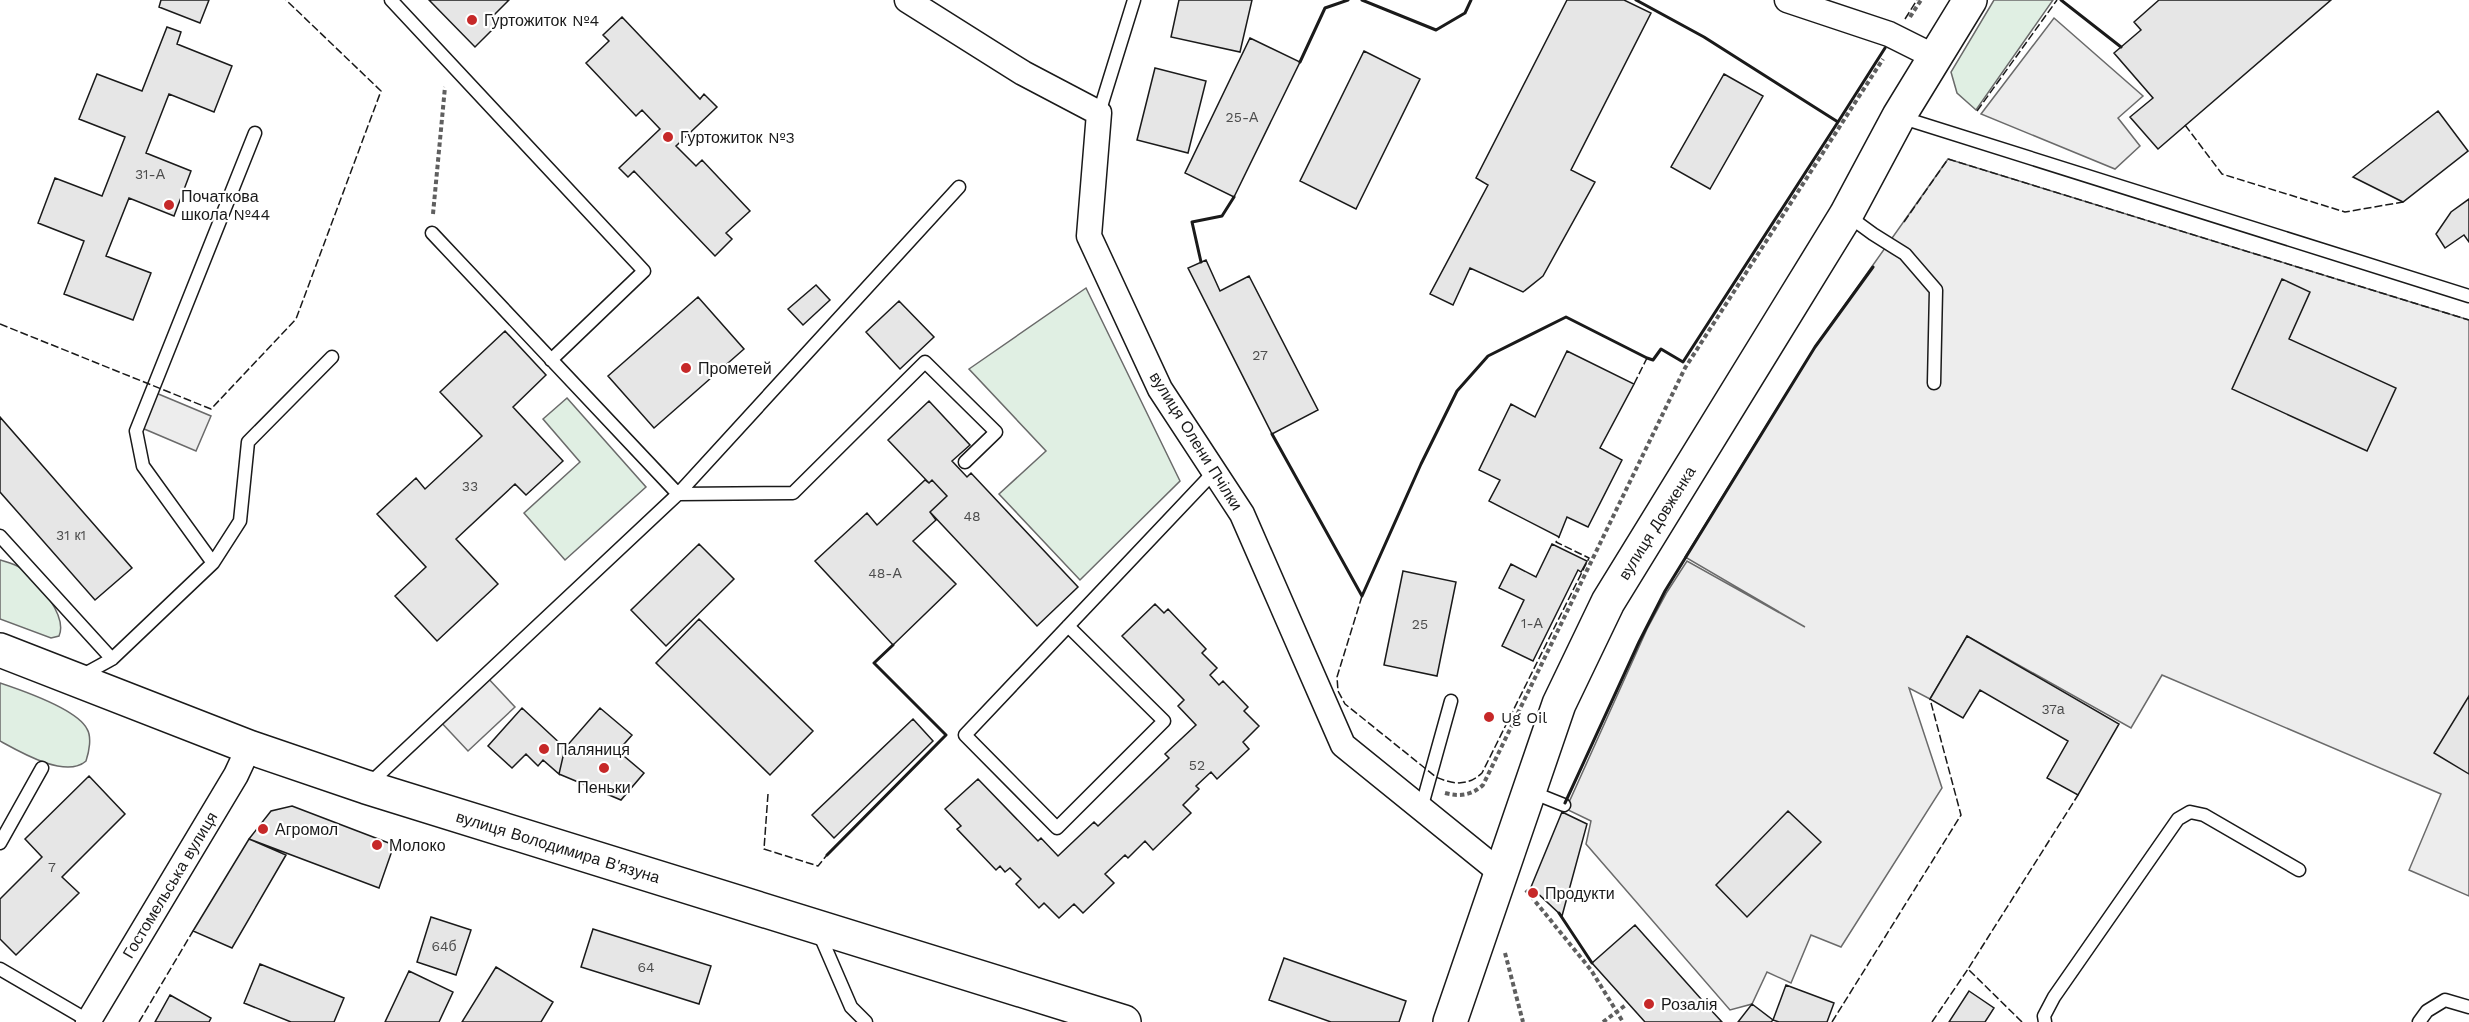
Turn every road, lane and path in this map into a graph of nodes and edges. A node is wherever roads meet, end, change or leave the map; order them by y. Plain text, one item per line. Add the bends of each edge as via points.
1 (391, 0) edge
2 (906, 0) edge
3 (1134, 0) edge
4 (1787, 0) edge
5 (1921, 0) edge
6 (1970, 0) edge
7 (1897, 38) junction
8 (1935, 57) junction
9 (447, 60) junction
10 (1099, 113) junction
11 (1899, 116) junction
12 (255, 133) dead end
13 (959, 187) dead end
14 (1846, 215) junction
15 (432, 233) joint
16 (2469, 296) edge
17 (332, 357) dead end
18 (551, 360) junction
19 (1934, 383) dead end
20 (965, 462) dead end
21 (1214, 472) junction
22 (678, 494) junction
23 (0, 536) edge
24 (213, 563) junction
25 (1068, 626) junction
26 (0, 650) edge
27 (112, 659) junction
28 (75, 680) junction
29 (1450, 701) dead end
30 (249, 747) junction
31 (42, 768) dead end
32 (1429, 782) junction
33 (366, 787) junction
34 (1529, 791) junction
35 (1564, 805) dead end
36 (1421, 808) junction
37 (0, 843) edge
38 (1503, 868) junction
39 (2299, 870) dead end
40 (817, 927) junction
41 (1503, 946) dead end
42 (0, 969) edge
43 (1627, 1004) dead end
44 (2469, 1007) edge
45 (1615, 1011) junction
46 (88, 1022) edge
47 (866, 1022) edge
48 (1124, 1022) edge
49 (1450, 1022) edge
50 (1523, 1022) edge
51 (1604, 1022) edge
52 (1623, 1022) edge
53 (2045, 1022) edge
54 (2419, 1022) edge

1 - 9 lane
2 - 10 street via 1023,73
3 - 10 lane
4 - 7 street
5 - 7 path
6 - 8 main road, вулиця Довженка
7 - 8 street
7 - 32 path via 1685,368 1483,784 1470,793 1455,795 1440,791
8 - 11 main road, вулиця Довженка
9 - 15 path
9 - 18 lane via 644,271
10 - 21 street, вулиця Олени Пчілки via 1089,236 1160,389
11 - 14 main road, вулиця Довженка
11 - 16 lane
12 - 24 lane via 136,431 143,466
13 - 22 lane
14 - 19 lane via 1905,254 1936,291
14 - 34 main road, вулиця Довженка via 1608,602 1559,704
15 - 18 lane
17 - 24 lane via 248,442 240,521
18 - 22 lane
20 - 22 lane via 996,432 925,362 793,493
21 - 25 lane
21 - 36 street, вулиця Олени Пчілки via 1242,514 1343,745
22 - 33 lane
23 - 27 lane
24 - 27 lane
25 - 25 lane via 965,735 1057,828 1164,721
26 - 28 main road, вулиця Володимира В'язуна
27 - 28 lane
28 - 30 main road, вулиця Володимира В'язуна
29 - 32 lane
30 - 33 main road, вулиця Володимира В'язуна
30 - 46 street, Гостомельська вулиця
31 - 37 lane
32 - 36 lane
33 - 40 main road, вулиця Володимира В'язуна
34 - 35 lane
34 - 38 main road, вулиця Довженка
36 - 38 street, вулиця Олени Пчілки
38 - 45 path via 1591,970
38 - 49 main road, вулиця Довженка
39 - 53 lane via 2204,815 2190,812 2178,819 2054,997
40 - 47 lane via 851,1007
40 - 48 main road, вулиця Володимира В'язуна via 1077,1014
41 - 50 path
42 - 46 lane
43 - 45 path
44 - 54 lane via 2445,1000 2427,1011
45 - 51 path
45 - 52 path

